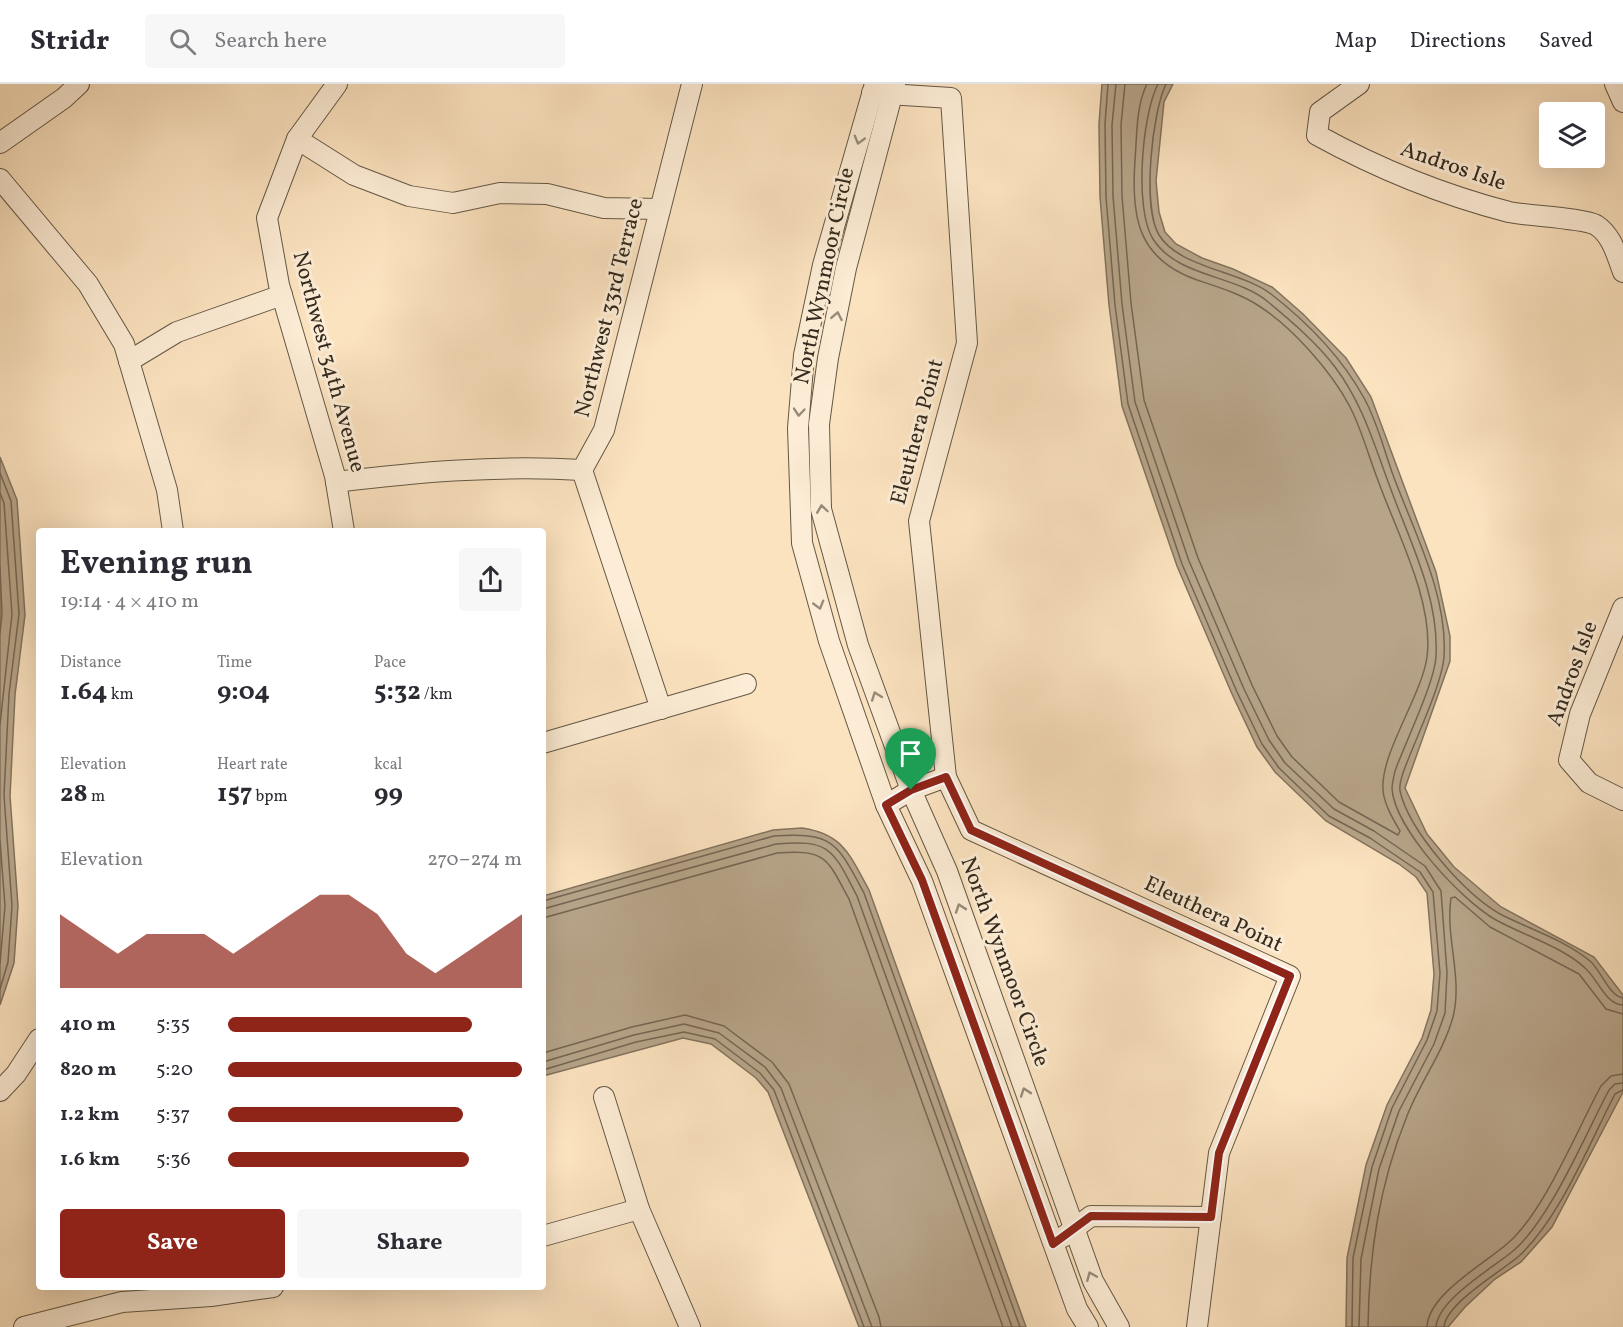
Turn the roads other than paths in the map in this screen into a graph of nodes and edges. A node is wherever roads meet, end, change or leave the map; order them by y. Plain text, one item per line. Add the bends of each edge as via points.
1 (79, 84) edge
2 (337, 84) edge
3 (692, 84) edge
4 (1359, 84) edge
5 (1615, 84) edge
6 (883, 89) edge
7 (953, 91) edge
8 (1623, 102) edge
9 (297, 139) junction
10 (0, 142) edge
11 (0, 179) edge
12 (660, 208) junction
13 (1623, 272) edge
14 (282, 295) junction
15 (129, 361) junction
16 (582, 470) junction
17 (336, 482) junction
18 (173, 528) edge
19 (344, 528) edge
20 (1623, 608) edge
21 (746, 684) dead end
22 (661, 708) junction
23 (546, 742) edge
24 (946, 777) junction
25 (911, 790) junction
26 (1623, 800) edge
27 (886, 805) junction
28 (36, 1044) edge
29 (0, 1091) edge
30 (604, 1097) dead end
31 (639, 1209) junction
32 (1211, 1217) junction
33 (1073, 1229) junction
34 (546, 1235) edge
35 (1053, 1244) junction
36 (252, 1290) edge
37 (24, 1327) edge
38 (690, 1327) edge
39 (1088, 1327) edge
40 (1119, 1327) edge
41 (1197, 1327) edge

1 - 10 street via 64,99
2 - 9 street, Northwest 34th Avenue
3 - 12 street, Northwest 33rd Terrace
4 - 13 street, Andros Isle via 1320,112 1317,135 1357,157 1418,182 1510,212 1595,224 1610,238
5 - 8 street
6 - 7 street, Eleuthera Point
25 -> 6 street, North Wynmoor Circle via 858,645 821,509 819,424 828,358
6 -> 27 street, North Wynmoor Circle via 823,265 804,355 798,428 801,543 829,641
7 - 24 street, Eleuthera Point via 967,343 919,521
9 - 12 street via 354,175 409,196 453,203 500,193 547,194 603,208
9 - 14 street, Northwest 34th Avenue via 267,218
11 - 15 street via 88,284 124,344
12 - 16 street, Northwest 33rd Terrace via 604,430
14 - 15 street via 177,332
14 - 17 street, Northwest 34th Avenue
15 - 18 street via 167,490
16 - 17 street via 529,466 418,472
16 - 22 street
17 - 19 street, Northwest 34th Avenue
20 - 26 street, Andros Isle via 1580,714 1569,760 1589,783
21 - 22 street
22 - 23 street
24 - 25 street
24 - 32 street, Eleuthera Point via 971,830 1290,976 1219,1153
25 - 27 street
33 -> 25 street, North Wynmoor Circle via 947,871
27 - 35 street, North Wynmoor Circle via 922,880
28 - 29 street
30 - 31 street
31 - 34 street
31 - 38 street
32 - 33 street via 1091,1216
32 - 41 street, Eleuthera Point
33 - 35 street
40 -> 33 street, North Wynmoor Circle via 1093,1281
35 - 39 street, North Wynmoor Circle via 1077,1309
36 - 37 street via 122,1302

